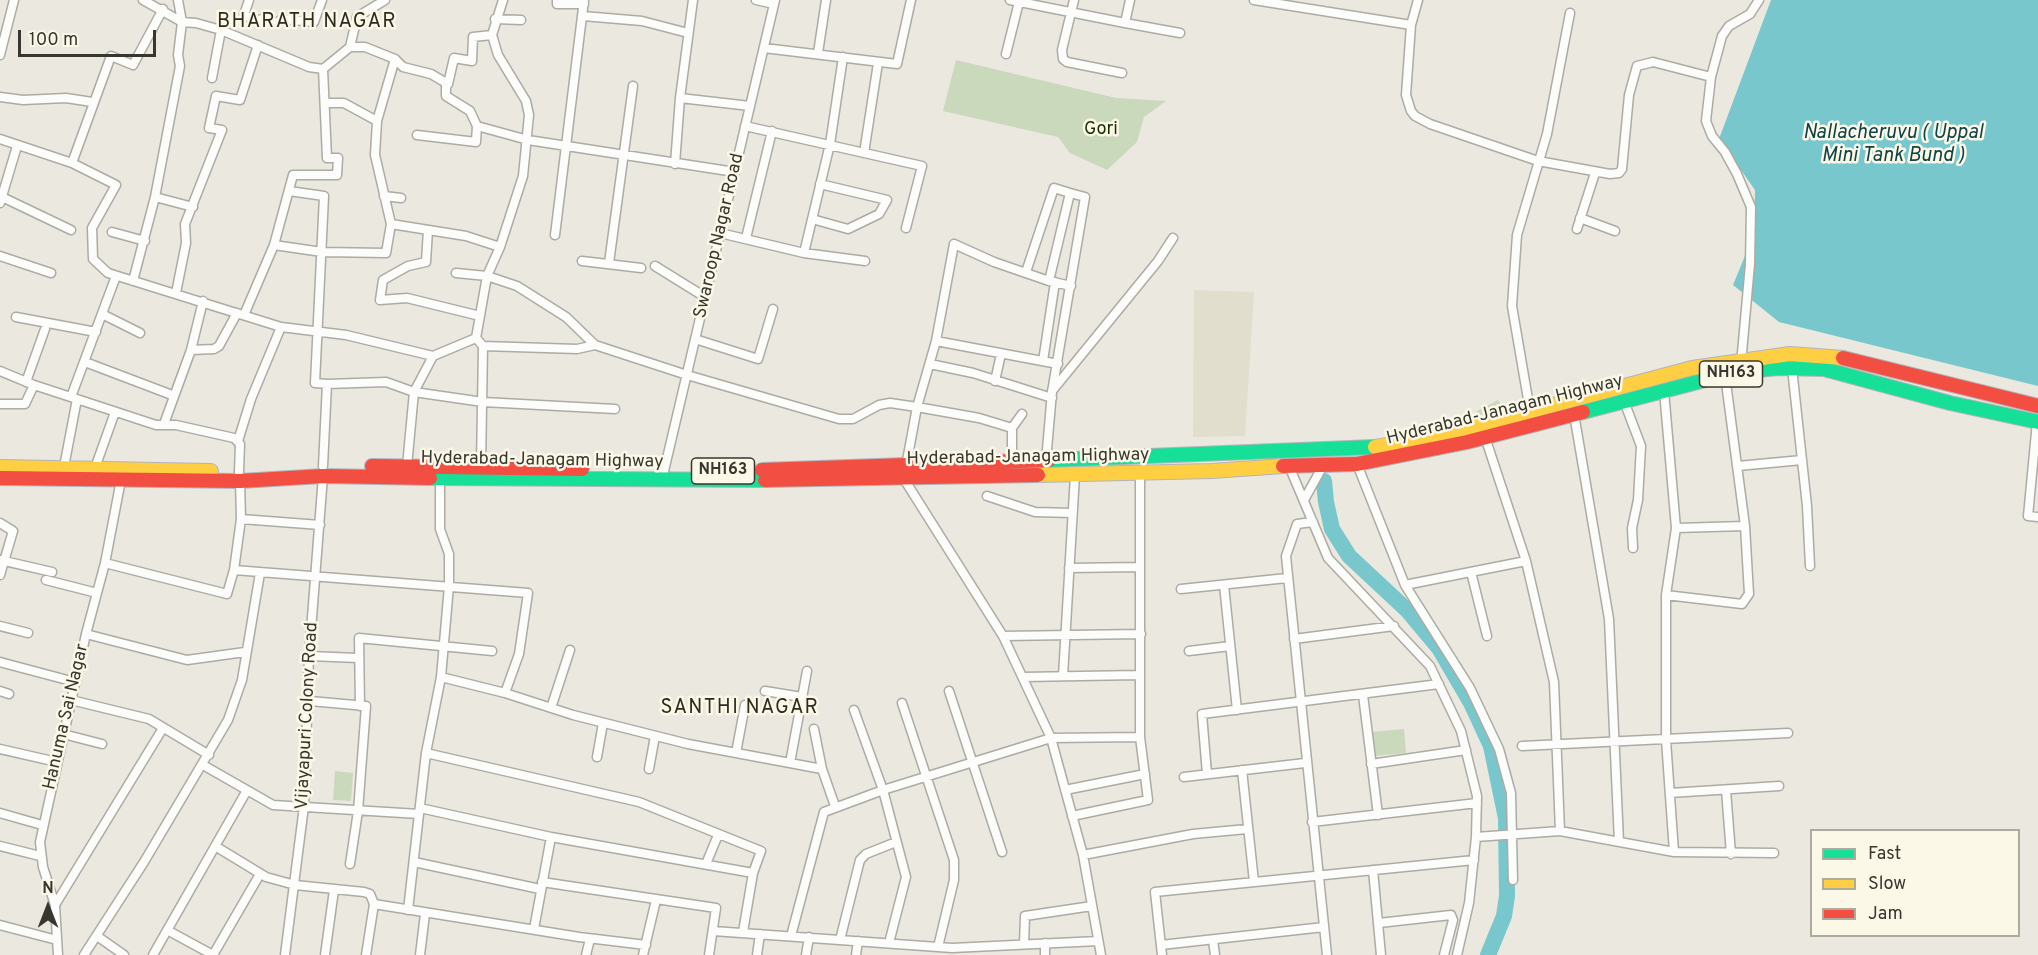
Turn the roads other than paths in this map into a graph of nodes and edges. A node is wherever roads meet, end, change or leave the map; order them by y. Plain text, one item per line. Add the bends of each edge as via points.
1 (14, 0) edge
2 (143, 0) edge
3 (178, 0) edge
4 (249, 0) edge
5 (322, 0) edge
6 (385, 0) edge
7 (503, 0) edge
8 (557, 0) edge
9 (693, 0) edge
10 (756, 0) edge
11 (826, 0) edge
12 (911, 0) edge
13 (1074, 0) edge
14 (1130, 0) edge
15 (1254, 0) edge
16 (1418, 0) edge
17 (1759, 0) edge
18 (1014, 1) edge
19 (584, 2) edge
20 (774, 2) edge
21 (164, 9) junction
22 (1071, 12) junction
23 (1570, 13) dead end
24 (583, 15) junction
25 (495, 19) junction
26 (521, 20) dead end
27 (182, 22) junction
28 (1125, 23) junction
29 (1411, 25) junction
30 (221, 30) junction
31 (688, 33) junction
32 (1180, 33) dead end
33 (492, 35) junction
34 (258, 45) junction
35 (350, 47) junction
36 (764, 48) junction
37 (818, 53) junction
38 (1006, 54) dead end
39 (0, 55) edge
40 (843, 57) junction
41 (395, 59) junction
42 (878, 63) junction
43 (323, 69) junction
44 (1122, 73) dead end
45 (1711, 77) junction
46 (212, 78) dead end
47 (448, 84) junction
48 (633, 86) dead end
49 (0, 97) edge
50 (680, 98) junction
51 (92, 102) junction
52 (325, 103) junction
53 (750, 106) junction
54 (377, 121) junction
55 (477, 126) junction
56 (745, 126) junction
57 (772, 131) junction
58 (417, 135) dead end
59 (0, 139) edge
60 (528, 140) junction
61 (830, 144) junction
62 (17, 146) junction
63 (568, 147) junction
64 (864, 153) junction
65 (623, 156) junction
66 (1538, 161) junction
67 (72, 163) junction
68 (675, 164) junction
69 (735, 172) junction
70 (1595, 173) junction
71 (820, 184) junction
72 (289, 191) junction
73 (1070, 193) junction
74 (384, 196) junction
75 (155, 197) junction
76 (400, 198) dead end
77 (1, 200) edge
78 (193, 207) junction
79 (1580, 218) junction
80 (812, 219) junction
81 (391, 224) junction
82 (906, 228) dead end
83 (1577, 229) dead end
84 (71, 230) dead end
85 (428, 230) junction
86 (1615, 231) dead end
87 (112, 232) dead end
88 (720, 232) junction
89 (555, 235) dead end
90 (746, 238) junction
91 (1173, 238) dead end
92 (145, 241) junction
93 (274, 245) junction
94 (500, 247) junction
95 (322, 252) junction
96 (804, 253) junction
97 (0, 256) edge
98 (582, 261) dead end
99 (865, 261) dead end
100 (609, 263) junction
101 (655, 267) dead end
102 (641, 268) dead end
103 (1026, 272) junction
104 (51, 273) dead end
105 (456, 273) dead end
106 (116, 276) junction
107 (487, 276) junction
108 (133, 280) junction
109 (1052, 282) junction
110 (1071, 286) junction
111 (176, 293) junction
112 (705, 297) junction
113 (203, 301) junction
114 (773, 309) dead end
115 (102, 314) junction
116 (241, 314) junction
117 (480, 316) junction
118 (16, 317) dead end
119 (282, 327) junction
120 (45, 330) dead end
121 (317, 331) junction
122 (96, 332) junction
123 (140, 333) dead end
124 (476, 338) junction
125 (695, 339) junction
126 (936, 341) junction
127 (595, 345) junction
128 (483, 346) junction
129 (191, 350) junction
130 (1001, 354) junction
131 (433, 356) junction
132 (1042, 361) junction
133 (85, 362) junction
134 (930, 364) junction
135 (1058, 364) junction
136 (1741, 366) junction
137 (1792, 368) junction
138 (0, 371) edge
139 (687, 375) junction
140 (1725, 375) junction
141 (995, 381) junction
142 (30, 383) junction
143 (327, 384) junction
144 (1664, 391) junction
145 (414, 392) junction
146 (172, 395) junction
147 (1052, 395) junction
148 (74, 398) junction
149 (1624, 401) junction
150 (483, 402) junction
151 (0, 404) edge
152 (2038, 406) edge
153 (917, 407) junction
154 (615, 409) dead end
155 (1530, 411) junction
156 (115, 412) junction
157 (1022, 414) dead end
158 (1574, 414) junction
159 (2038, 422) edge
160 (164, 424) junction
161 (1012, 428) junction
162 (1485, 437) junction
163 (238, 441) junction
164 (1802, 460) junction
165 (1046, 461) junction
166 (1012, 462) junction
167 (1324, 464) junction
168 (1357, 464) junction
169 (407, 466) junction
170 (481, 466) junction
171 (1289, 466) junction
172 (1738, 466) junction
173 (0, 467) edge
174 (64, 467) junction
175 (95, 468) junction
176 (323, 471) junction
177 (664, 471) junction
178 (905, 472) junction
179 (537, 473) junction
180 (1140, 473) junction
181 (1075, 475) junction
182 (240, 476) junction
183 (0, 478) edge
184 (440, 478) junction
185 (121, 480) junction
186 (987, 496) dead end
187 (1304, 500) junction
188 (1072, 513) junction
189 (2038, 517) edge
190 (241, 519) junction
191 (1313, 522) junction
192 (0, 523) edge
193 (320, 525) junction
194 (1745, 526) junction
195 (1676, 528) junction
196 (1633, 548) dead end
197 (2, 560) edge
198 (1526, 561) junction
199 (105, 563) junction
200 (1810, 566) dead end
201 (1140, 567) junction
202 (1069, 568) junction
203 (234, 570) junction
204 (1471, 572) junction
205 (260, 573) junction
206 (0, 575) edge
207 (316, 578) junction
208 (1287, 578) junction
209 (1224, 585) junction
210 (1405, 585) junction
211 (449, 586) junction
212 (1181, 590) dead end
213 (97, 593) junction
214 (1666, 595) junction
215 (0, 626) edge
216 (1394, 626) junction
217 (28, 633) dead end
218 (86, 634) junction
219 (1141, 634) junction
220 (1065, 635) junction
221 (1003, 636) junction
222 (1487, 636) dead end
223 (1294, 639) junction
224 (444, 645) junction
225 (1230, 646) junction
226 (570, 650) dead end
227 (492, 651) dead end
228 (1189, 651) dead end
229 (245, 652) junction
230 (309, 656) junction
231 (358, 658) junction
232 (0, 662) edge
233 (807, 671) dead end
234 (1138, 675) junction
235 (1063, 676) junction
236 (441, 677) junction
237 (1023, 677) junction
238 (75, 682) junction
239 (1438, 684) junction
240 (765, 691) dead end
241 (948, 691) dead end
242 (506, 693) junction
243 (1363, 695) junction
244 (802, 697) junction
245 (71, 700) junction
246 (309, 701) junction
247 (902, 703) dead end
248 (1299, 703) junction
249 (745, 705) dead end
250 (360, 706) junction
251 (551, 708) junction
252 (854, 710) dead end
253 (1237, 710) junction
254 (603, 723) junction
255 (164, 728) junction
256 (814, 729) dead end
257 (1788, 733) dead end
258 (63, 734) junction
259 (655, 736) junction
260 (1140, 737) junction
261 (1051, 738) junction
262 (1666, 740) junction
263 (1614, 742) junction
264 (102, 744) dead end
265 (1557, 746) junction
266 (1522, 747) dead end
267 (0, 749) edge
268 (1466, 750) junction
269 (426, 753) junction
270 (736, 753) junction
271 (209, 755) junction
272 (597, 757) dead end
273 (57, 762) junction
274 (790, 763) junction
275 (973, 763) junction
276 (1305, 763) junction
277 (1371, 764) junction
278 (202, 765) junction
279 (649, 769) dead end
280 (822, 769) junction
281 (1242, 770) junction
282 (1144, 774) junction
283 (1207, 774) junction
284 (927, 777) junction
285 (1185, 777) dead end
286 (1779, 786) dead end
287 (883, 790) junction
288 (1065, 790) junction
289 (1726, 790) junction
290 (246, 792) junction
291 (1670, 793) junction
292 (1477, 804) junction
293 (304, 806) junction
294 (836, 806) junction
295 (358, 811) junction
296 (419, 811) junction
297 (0, 813) edge
298 (1378, 815) junction
299 (1072, 816) junction
300 (1312, 822) junction
301 (42, 825) junction
302 (1247, 829) junction
303 (1560, 831) junction
304 (1511, 833) junction
305 (718, 835) junction
306 (551, 837) junction
307 (1476, 837) junction
308 (896, 842) junction
309 (1619, 843) junction
310 (0, 846) edge
311 (215, 846) junction
312 (1002, 852) dead end
313 (1674, 852) junction
314 (1774, 853) dead end
315 (1731, 854) junction
316 (1083, 855) junction
317 (40, 856) junction
318 (1474, 860) junction
319 (414, 862) junction
320 (350, 864) dead end
321 (706, 864) junction
322 (1373, 870) junction
323 (753, 873) junction
324 (260, 874) junction
325 (1318, 876) junction
326 (1513, 880) dead end
327 (1254, 882) junction
328 (295, 885) junction
329 (541, 886) junction
330 (334, 890) junction
331 (656, 900) junction
332 (374, 904) junction
333 (55, 905) junction
334 (1092, 906) junction
335 (408, 910) junction
336 (425, 914) junction
337 (1379, 922) junction
338 (0, 925) edge
339 (1324, 927) junction
340 (534, 929) junction
341 (167, 930) junction
342 (713, 931) junction
343 (744, 932) junction
344 (760, 934) junction
345 (97, 936) junction
346 (791, 936) junction
347 (809, 937) junction
348 (590, 939) junction
349 (57, 940) junction
350 (840, 940) junction
351 (1213, 940) junction
352 (858, 941) junction
353 (1098, 941) junction
354 (889, 943) junction
355 (1045, 943) junction
356 (906, 944) junction
357 (1024, 944) junction
358 (646, 945) junction
359 (1161, 945) junction
360 (938, 947) junction
361 (952, 951) edge
362 (58, 955) edge
363 (84, 955) edge
364 (124, 955) edge
365 (153, 955) edge
366 (213, 955) edge
367 (285, 955) edge
368 (325, 955) edge
369 (366, 955) edge
370 (420, 955) edge
371 (586, 955) edge
372 (644, 955) edge
373 (709, 955) edge
374 (757, 955) edge
375 (806, 955) edge
376 (856, 955) edge
377 (905, 955) edge
378 (1045, 955) edge
379 (1101, 955) edge
380 (1162, 955) edge
381 (1215, 955) edge
382 (1327, 955) edge
383 (1381, 955) edge
384 (1444, 955) edge
385 (1457, 955) edge

1 - 39 street
2 - 21 street
3 - 27 street
4 - 5 street via 244,15 276,23 282,19 314,22
6 - 35 street via 357,17
7 - 25 street via 502,11
8 - 19 street via 556,4
9 - 31 street
10 - 20 street
11 - 37 street
12 - 42 street via 897,64
13 - 22 street
14 - 28 street
15 - 29 street
16 - 29 street
17 - 45 street via 1752,11 1729,26 1722,36
18 - 22 street
18 - 38 street
19 - 24 street
20 - 36 street, Swaroop Nagar Road
21 - 27 street
21 - 51 street via 133,65 111,56
22 - 28 street
22 - 44 street via 1063,59
23 - 66 street via 1552,114
24 - 31 street via 642,21
24 - 63 street
25 - 26 street
25 - 33 street
27 - 30 street
27 - 75 street via 180,66
28 - 32 street
29 - 66 street via 1406,94 1411,111 1430,124
30 - 34 street
30 - 46 street
31 - 50 street
33 - 47 street via 473,37 472,61 454,58
33 - 60 street via 498,55 526,101
34 - 43 street
34 - 78 street via 240,100 216,96 209,128 222,130
35 - 41 street via 365,47
35 - 43 street
36 - 37 street
36 - 53 street, Swaroop Nagar Road
37 - 40 street
40 - 42 street
40 - 61 street
41 - 47 street via 403,67 431,74
41 - 54 street
42 - 64 street
43 - 52 street
45 - 70 street via 1653,62 1637,66 1629,95 1622,169 1619,173
45 - 136 street via 1706,121 1751,207
47 - 55 street via 446,96 470,111
48 - 65 street
49 - 51 street
50 - 53 street
50 - 68 street
51 - 67 street
52 - 54 street via 344,103
52 - 72 street via 327,158 338,158 337,175 293,175
53 - 56 street, Swaroop Nagar Road
54 - 74 street via 375,158
55 - 58 street via 476,142
55 - 60 street
56 - 57 street
56 - 69 street, Swaroop Nagar Road
57 - 61 street
57 - 90 street
59 - 62 street
60 - 63 street
60 - 94 street via 523,176
61 - 64 street
61 - 71 street
62 - 67 street
62 - 77 street
63 - 65 street
63 - 89 street
64 - 82 street via 922,166
65 - 68 street
65 - 100 street
66 - 70 street
66 - 155 street via 1517,235 1512,306
67 - 106 street via 116,185 92,228 93,260
68 - 69 street
69 - 88 street, Swaroop Nagar Road
70 - 79 street
71 - 80 street
71 - 80 street via 887,200 879,214 848,229
72 - 93 street
72 - 95 street via 324,196
73 - 103 street via 1054,188
73 - 109 street
73 - 110 street via 1084,197
74 - 76 street
74 - 81 street
75 - 78 street
75 - 92 street
77 - 84 street
78 - 111 street via 185,224 186,243
79 - 83 street
79 - 86 street
80 - 96 street
81 - 85 street
81 - 95 street via 386,253
85 - 94 street
85 - 117 street via 426,262 408,266 383,280 380,300 407,298
87 - 92 street
88 - 90 street
88 - 112 street, Swaroop Nagar Road
90 - 96 street
91 - 147 street
92 - 108 street
93 - 95 street
93 - 116 street
94 - 107 street
95 - 121 street
96 - 99 street
97 - 104 street
98 - 100 street
100 - 102 street
101 - 112 street
103 - 109 street
103 - 126 street via 954,244
105 - 107 street
106 - 108 street
106 - 115 street
107 - 117 street
107 - 127 street via 518,286 567,317
108 - 111 street
109 - 110 street
109 - 132 street
110 - 135 street
111 - 113 street
112 - 125 street, Swaroop Nagar Road
113 - 116 street
113 - 129 street
114 - 125 street via 758,359
115 - 122 street
115 - 123 street
116 - 119 street
116 - 129 street via 219,346
117 - 124 street
118 - 122 street
119 - 121 street
119 - 163 street
120 - 142 street
121 - 131 street
121 - 143 street via 315,383
122 - 133 street
124 - 128 street
124 - 131 street
125 - 139 street, Swaroop Nagar Road
126 - 130 street
126 - 134 street
127 - 128 street via 577,349
127 - 139 street
128 - 150 street
129 - 146 street
130 - 132 street
130 - 141 street
131 - 145 street
132 - 135 street
133 - 146 street
133 - 148 street
134 - 141 street
134 - 153 street
135 - 147 street
136 - 137 highway, Hyderabad-Janagam Highway / NH163
136 - 140 highway, Hyderabad-Janagam Highway / NH163
136 - 152 highway, Hyderabad-Janagam Highway / NH163 via 1790,354 1833,356
136 - 155 highway, Hyderabad-Janagam Highway / NH163 via 1692,368
137 - 159 highway, Hyderabad-Janagam Highway / NH163 via 1824,369
137 - 164 street
138 - 142 street
139 - 153 street via 839,419 853,419 866,410 890,403
139 - 177 street, Swaroop Nagar Road
140 - 144 highway, Hyderabad-Janagam Highway / NH163
140 - 172 street
141 - 147 street
142 - 148 street
142 - 151 street via 25,404
143 - 145 street via 386,382
143 - 176 street, Vijayapuri Colony Road
144 - 149 highway, Hyderabad-Janagam Highway / NH163
144 - 195 street
145 - 150 street
145 - 169 street
146 - 160 street
147 - 165 street
148 - 156 street
148 - 174 street
149 - 158 highway, Hyderabad-Janagam Highway / NH163
149 - 196 street via 1641,446
150 - 154 street
150 - 170 street
153 - 161 street
153 - 178 street
155 - 165 highway, Hyderabad-Janagam Highway / NH163 via 1445,434 1375,447
156 - 160 street
156 - 175 street
157 - 161 street
158 - 162 highway, Hyderabad-Janagam Highway / NH163
158 - 263 street via 1609,620
159 - 189 street via 2028,516
160 - 163 street
161 - 166 street
162 - 168 highway, Hyderabad-Janagam Highway / NH163
162 - 198 street
163 - 182 street
164 - 172 street
164 - 200 street
165 - 166 highway, Hyderabad-Janagam Highway / NH163
166 - 178 highway, Hyderabad-Janagam Highway / NH163
167 - 168 highway, Hyderabad-Janagam Highway / NH163
167 - 171 highway, Hyderabad-Janagam Highway / NH163
167 - 187 street
168 - 210 street
169 - 170 highway, Hyderabad-Janagam Highway / NH163
169 - 176 highway, Hyderabad-Janagam Highway / NH163
170 - 179 highway, Hyderabad-Janagam Highway / NH163
171 - 180 highway, Hyderabad-Janagam Highway / NH163
171 - 187 street
172 - 194 street
173 - 174 highway, Hyderabad-Janagam Highway / NH163
174 - 175 highway, Hyderabad-Janagam Highway / NH163
175 - 182 highway, Hyderabad-Janagam Highway / NH163
176 - 182 highway, Hyderabad-Janagam Highway / NH163
176 - 184 highway, Hyderabad-Janagam Highway / NH163
176 - 193 street, Vijayapuri Colony Road
177 - 178 highway, Hyderabad-Janagam Highway / NH163
177 - 179 highway, Hyderabad-Janagam Highway / NH163
178 - 179 highway, Hyderabad-Janagam Highway / NH163
178 - 181 highway, Hyderabad-Janagam Highway / NH163
178 - 221 street
179 - 184 highway, Hyderabad-Janagam Highway / NH163
180 - 181 highway, Hyderabad-Janagam Highway / NH163
180 - 201 street
181 - 188 street
182 - 185 highway, Hyderabad-Janagam Highway / NH163
182 - 190 street
183 - 185 highway, Hyderabad-Janagam Highway / NH163
184 - 211 street via 440,529 449,554
185 - 199 street, Hanuma Sai Nagar
186 - 188 street via 1035,512
187 - 191 street
188 - 202 street
190 - 193 street
190 - 203 street
191 - 208 street via 1297,524 1288,548
191 - 216 street via 1328,558
192 - 197 street via 13,531
193 - 207 street, Vijayapuri Colony Road
194 - 195 street
194 - 214 street via 1749,594 1742,604
195 - 214 street
197 - 206 street
197 - 213 street
198 - 204 street
198 - 265 street via 1554,682
199 - 203 street via 227,594
199 - 213 street, Hanuma Sai Nagar
201 - 202 street
201 - 219 street
202 - 220 street
203 - 205 street
204 - 210 street
204 - 222 street
205 - 207 street
205 - 229 street
207 - 211 street
207 - 230 street, Vijayapuri Colony Road
208 - 209 street
208 - 223 street
209 - 212 street
209 - 225 street
210 - 304 street via 1470,688 1499,749 1511,793
211 - 224 street
211 - 242 street via 528,592 519,654
213 - 218 street, Hanuma Sai Nagar
214 - 262 street
215 - 217 street
216 - 223 street
216 - 239 street via 1430,666
218 - 229 street via 187,660
218 - 238 street, Hanuma Sai Nagar
219 - 220 street
219 - 234 street
220 - 221 street
220 - 235 street
221 - 237 street
223 - 248 street
224 - 227 street
224 - 231 street via 358,638
224 - 236 street
225 - 228 street
225 - 253 street
226 - 251 street
229 - 271 street via 242,680 228,720
230 - 231 street
230 - 246 street, Vijayapuri Colony Road
231 - 250 street
232 - 238 street
233 - 244 street
234 - 235 street
234 - 260 street
235 - 237 street
236 - 242 street
236 - 269 street
237 - 261 street
238 - 245 street, Hanuma Sai Nagar
239 - 243 street
239 - 268 street
240 - 244 street
241 - 275 street
242 - 251 street
243 - 248 street
243 - 277 street
244 - 274 street
245 - 255 street via 149,719
245 - 258 street, Hanuma Sai Nagar
246 - 250 street
246 - 293 street, Vijayapuri Colony Road
247 - 284 street
248 - 253 street
248 - 276 street
249 - 270 street
250 - 295 street via 366,706
251 - 254 street
252 - 287 street
253 - 283 street via 1202,714
254 - 259 street
254 - 272 street
255 - 271 street
255 - 333 street
256 - 280 street
257 - 262 street
258 - 264 street
258 - 273 street, Hanuma Sai Nagar
259 - 270 street
259 - 279 street
260 - 261 street
260 - 282 street
261 - 275 street
261 - 288 street
262 - 263 street
262 - 291 street
263 - 265 street
263 - 309 street
265 - 266 street
265 - 303 street
267 - 273 street
268 - 277 street
268 - 292 street
269 - 296 street
269 - 305 street via 639,802
270 - 274 street
271 - 278 street
273 - 301 street, Hanuma Sai Nagar
274 - 280 street
275 - 284 street
275 - 312 street
276 - 281 street
276 - 300 street
277 - 298 street
278 - 290 street
278 - 345 street
280 - 294 street
281 - 283 street
281 - 302 street
282 - 288 street
282 - 299 street via 1148,800
283 - 285 street
284 - 287 street
284 - 360 street via 954,860 954,880
286 - 289 street
287 - 294 street
287 - 308 street
288 - 299 street
289 - 291 street
289 - 315 street
290 - 293 street via 273,805
290 - 311 street
291 - 313 street
292 - 298 street
292 - 307 street
293 - 295 street
293 - 328 street, Vijayapuri Colony Road
294 - 346 street via 824,812
295 - 296 street
295 - 320 street
296 - 306 street
296 - 319 street
297 - 301 street
298 - 300 street
299 - 316 street
300 - 325 street
301 - 317 street, Hanuma Sai Nagar
302 - 316 street via 1193,834
302 - 327 street
303 - 304 street
303 - 309 street
304 - 307 street
304 - 326 street
305 - 321 street
305 - 323 street via 761,851
306 - 321 street
306 - 329 street
307 - 318 street
308 - 350 street via 860,860
308 - 354 street via 906,877
309 - 313 street
310 - 317 street
311 - 324 street
311 - 341 street
313 - 315 street
314 - 315 street
316 - 334 street
317 - 333 street, Hanuma Sai Nagar
318 - 322 street
318 - 385 street
319 - 329 street
319 - 335 street
321 - 323 street
322 - 325 street
322 - 337 street
323 - 343 street
324 - 328 street
324 - 366 street
325 - 327 street
325 - 339 street
327 - 359 street via 1155,892
328 - 330 street
328 - 367 street, Vijayapuri Colony Road
329 - 331 street
329 - 340 street
330 - 332 street via 370,894
330 - 368 street
331 - 342 street via 717,908
331 - 358 street
332 - 335 street
332 - 369 street
333 - 349 street, Hanuma Sai Nagar
334 - 353 street
334 - 357 street via 1025,916
335 - 336 street
336 - 340 street
336 - 370 street
337 - 383 street
337 - 384 street via 1451,915
338 - 349 street
339 - 351 street
339 - 382 street
340 - 348 street
341 - 365 street
341 - 366 street
342 - 343 street
342 - 373 street
343 - 344 street
344 - 346 street
344 - 374 street
345 - 363 street
345 - 364 street
346 - 347 street
347 - 350 street
347 - 375 street
348 - 358 street
348 - 371 street
349 - 362 street, Hanuma Sai Nagar
350 - 352 street
351 - 359 street
351 - 381 street
352 - 354 street
352 - 376 street
353 - 355 street
353 - 379 street
354 - 356 street
355 - 357 street
355 - 378 street
356 - 360 street
356 - 377 street
357 - 361 street
358 - 372 street
359 - 380 street
360 - 361 street

